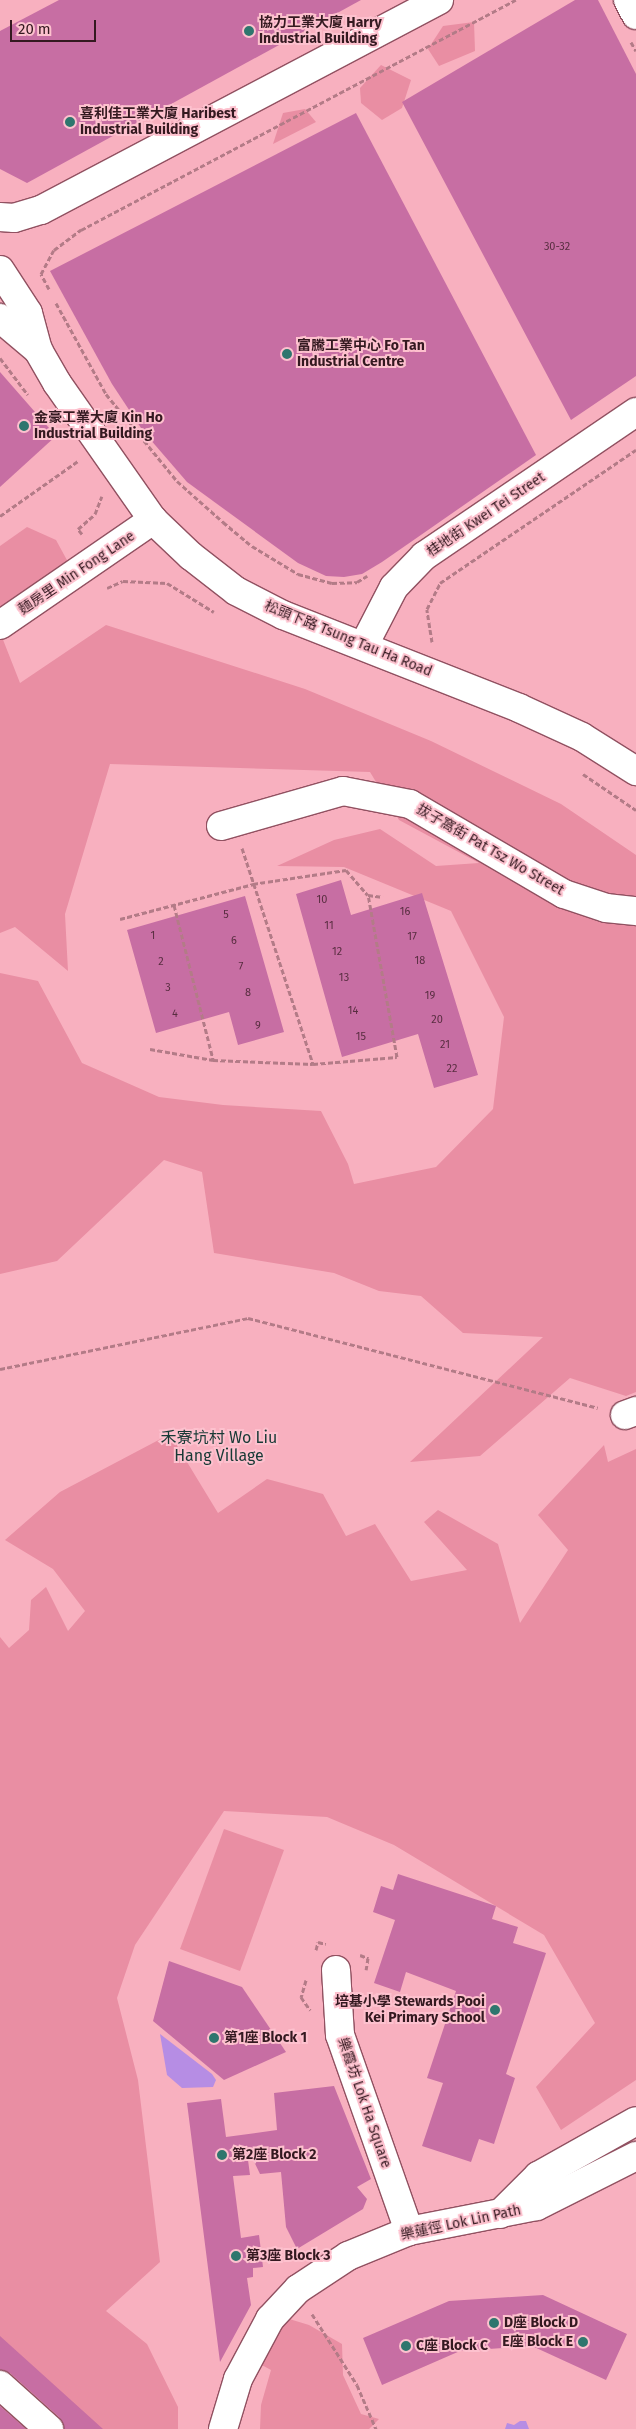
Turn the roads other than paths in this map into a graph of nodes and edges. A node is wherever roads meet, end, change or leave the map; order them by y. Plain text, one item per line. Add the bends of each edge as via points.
1 (439, 0) edge
2 (628, 0) edge
3 (636, 15) edge
4 (0, 217) edge
5 (0, 270) edge
6 (0, 318) edge
7 (38, 350) junction
8 (636, 412) edge
9 (154, 520) junction
10 (0, 625) edge
11 (364, 644) junction
12 (636, 770) edge
13 (227, 824) road end
14 (636, 911) edge
15 (336, 1970) dead end
16 (636, 2121) edge
17 (636, 2156) edge
18 (500, 2214) junction
19 (409, 2231) junction
20 (0, 2385) edge
21 (49, 2429) edge
22 (223, 2429) edge

1 - 4 street via 40,210 14,218
2 - 3 street
5 - 7 street, 松頭下路 Tsung Tau Ha Road via 28,313
6 - 7 street, 松頭下路 Tsung Tau Ha Road
7 - 9 street, 松頭下路 Tsung Tau Ha Road via 57,384
8 - 11 street, 桂地街 Kwei Tei Street via 424,556 394,588
9 - 10 street, 麵房里 Min Fong Lane
9 - 11 street, 松頭下路 Tsung Tau Ha Road via 236,590 283,615
11 - 12 street, 松頭下路 Tsung Tau Ha Road via 554,724
13 - 14 street, 拔子窩街 Pat Tsz Wo Street via 343,791 410,804 557,891 599,906
15 - 19 street, 樂霞坊 Lok Ha Square via 340,2035
16 - 18 street via 538,2176
17 - 18 street, 樂蓮徑 Lok Lin Path via 537,2206
18 - 19 street, 樂蓮徑 Lok Lin Path
19 - 22 street, 樂蓮徑 Lok Lin Path via 348,2256 298,2289 270,2318 242,2371
20 - 21 street

